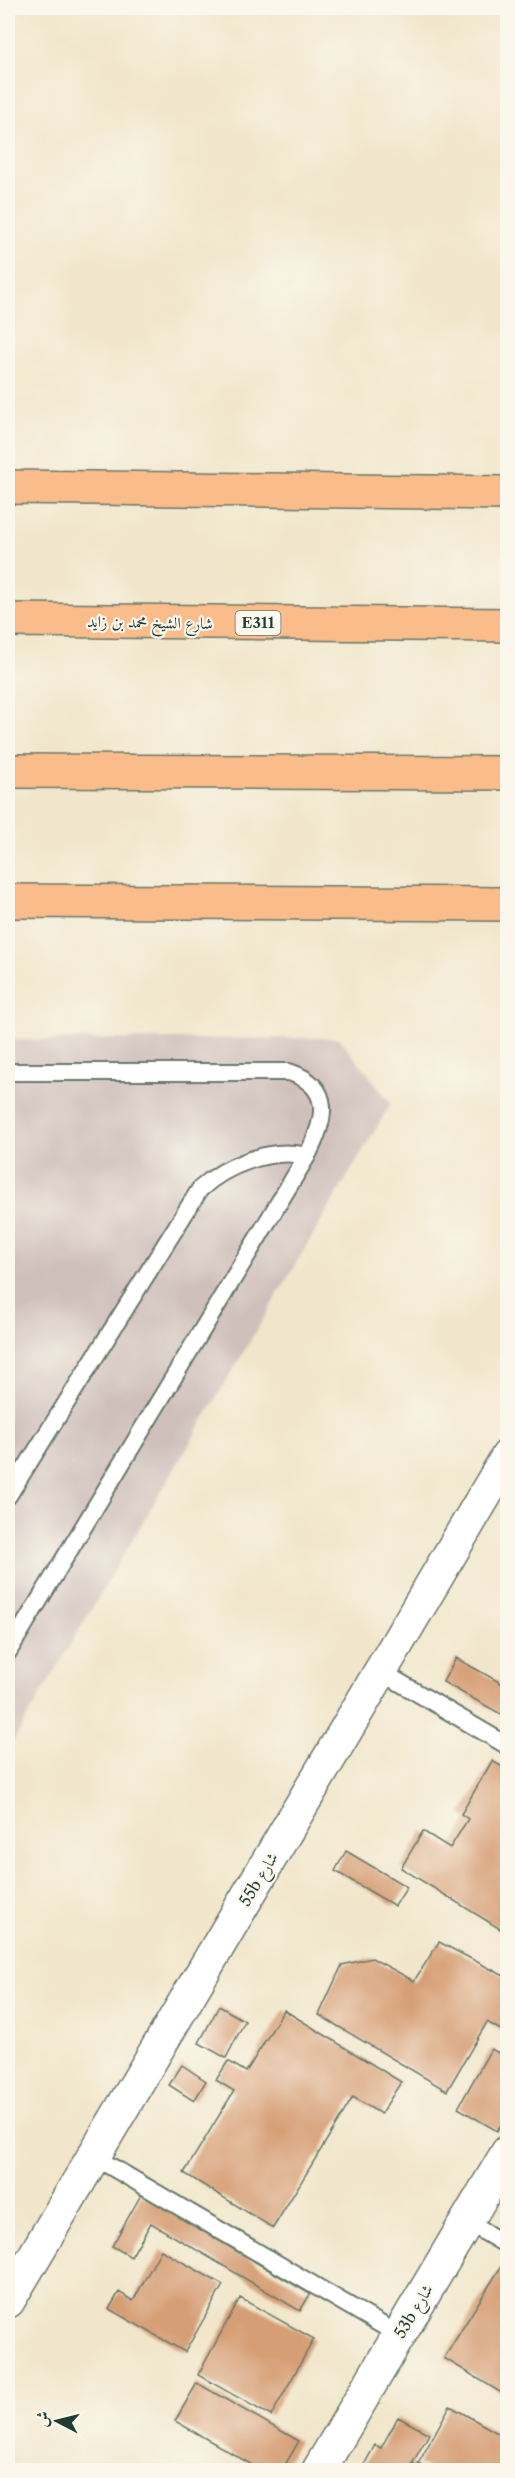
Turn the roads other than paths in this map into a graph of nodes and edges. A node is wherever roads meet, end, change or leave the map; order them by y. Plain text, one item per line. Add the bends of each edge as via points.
1 (8, 487) edge
2 (507, 493) edge
3 (8, 620) edge
4 (507, 625) edge
5 (8, 771) edge
6 (507, 773) edge
7 (12, 903) edge
8 (507, 904) edge
9 (8, 1072) edge
10 (307, 1156) junction
11 (507, 1456) edge
12 (8, 1496) edge
13 (8, 1652) edge
14 (380, 1671) junction
15 (507, 1746) edge
16 (507, 2152) edge
17 (93, 2156) junction
18 (466, 2221) junction
19 (507, 2246) edge
20 (8, 2301) edge
21 (399, 2336) junction
22 (319, 2470) edge

1 - 2 highway
3 - 4 highway, شارع الشيخ محمد بن زايد / E311
5 - 6 highway
7 - 8 highway
9 - 10 lane via 289,1072 310,1082 322,1100 320,1127
10 - 12 lane via 285,1153 261,1158 225,1170 200,1189
10 - 13 lane
11 - 14 street, 55b شارع
14 - 15 lane
14 - 17 street, 55b شارع
16 - 18 street, 53b شارع
17 - 20 street, 55b شارع
17 - 21 lane
18 - 19 lane
18 - 21 street, 53b شارع
21 - 22 street, 53b شارع

